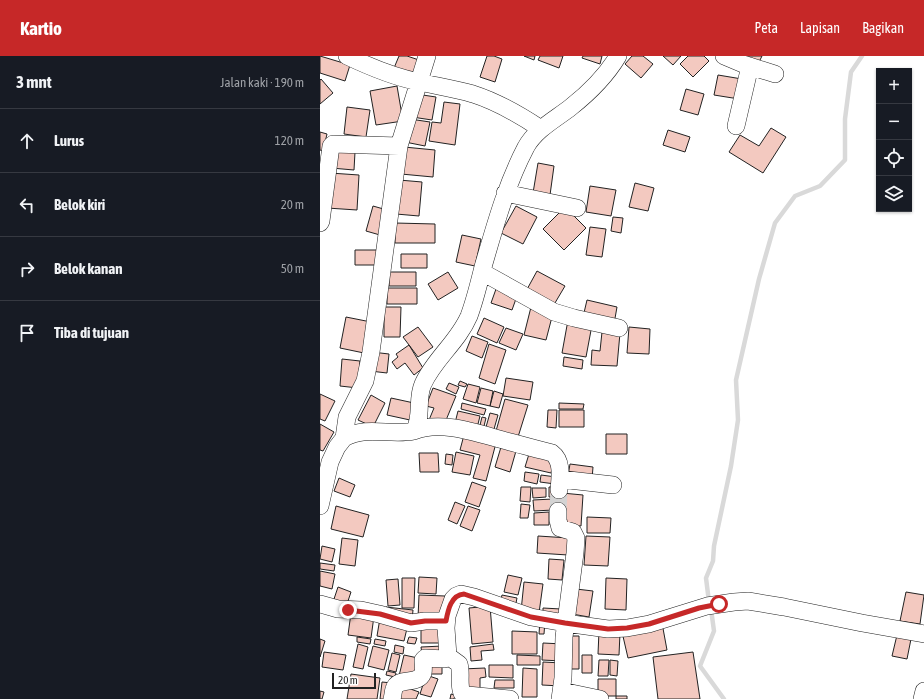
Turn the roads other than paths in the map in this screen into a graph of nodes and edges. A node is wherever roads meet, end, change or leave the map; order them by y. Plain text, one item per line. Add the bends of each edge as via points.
1 (347, 56) edge
2 (427, 56) edge
3 (618, 56) edge
4 (724, 56) edge
5 (750, 66) junction
6 (775, 74) dead end
7 (418, 82) junction
8 (736, 126) dead end
9 (541, 129) junction
10 (399, 146) junction
11 (505, 193) junction
12 (577, 208) dead end
13 (320, 223) edge
14 (482, 272) junction
15 (619, 328) dead end
16 (414, 431) junction
17 (344, 438) junction
18 (613, 485) dead end
19 (320, 506) edge
20 (558, 511) tunnel mouth
21 (320, 604) edge
22 (446, 621) junction
23 (565, 623) junction
24 (924, 634) edge
25 (448, 656) junction
26 (924, 691) edge
27 (561, 695) edge
28 (392, 699) edge
29 (510, 699) edge
30 (600, 699) edge
31 (922, 699) edge

1 - 7 street
2 - 7 street
3 - 9 street via 609,71 588,94
4 - 5 street
5 - 6 street
5 - 8 street
7 - 9 street via 474,94 516,113
7 - 10 street
9 - 11 street via 527,145
10 - 13 street via 330,146
10 - 17 street via 371,352 365,381 346,421
11 - 12 street
11 - 14 street
14 - 15 street via 554,312
14 - 16 street via 465,325 432,368 422,386 419,418
16 - 17 street via 362,431
16 - 18 street via 431,426 452,428 548,452 558,460 560,484
17 - 19 street via 330,462
20 - 23 street via 560,528 573,532 576,538
21 - 22 street via 338,610 361,610 411,623
22 - 23 street via 453,599 464,594 519,613
22 - 25 street
23 - 24 street via 608,629 627,628 713,605 734,602 761,603
23 - 27 street
25 - 28 street via 444,659 425,658 420,677 397,685
25 - 29 street via 459,664 462,693
26 - 31 street
27 - 30 street

